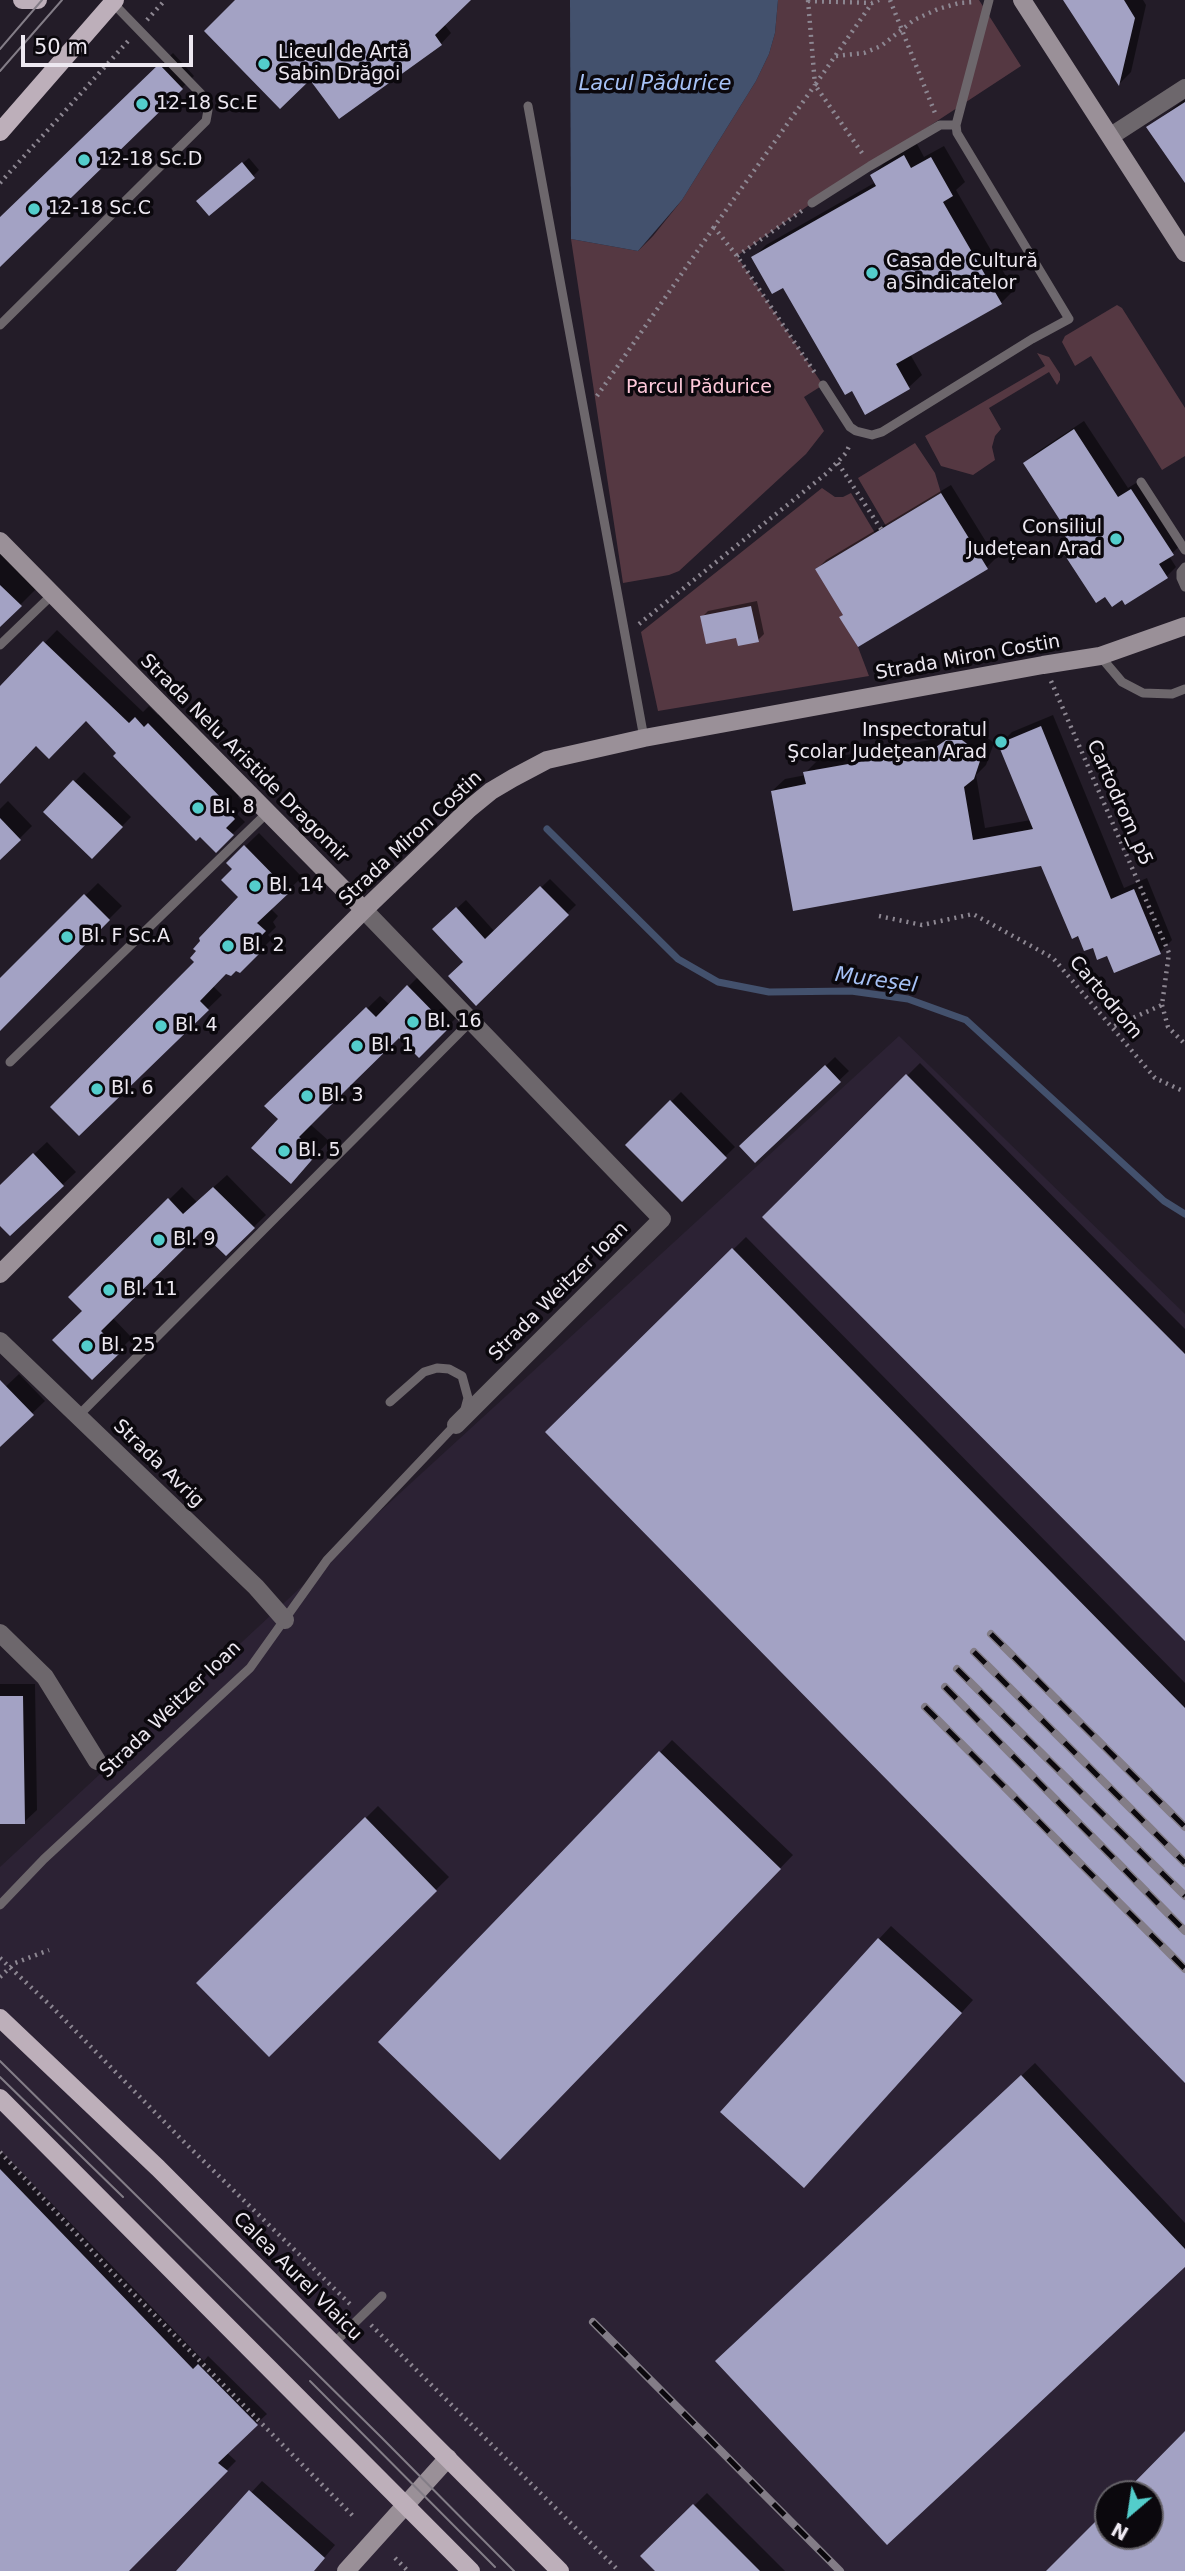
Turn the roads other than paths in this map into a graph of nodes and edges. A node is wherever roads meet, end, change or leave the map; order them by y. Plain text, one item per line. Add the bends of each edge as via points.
1 (22, 0) edge
2 (38, 0) edge
3 (1022, 0) edge
4 (112, 1) edge
5 (989, 1) edge
6 (1185, 88) edge
7 (528, 106) dead end
8 (956, 125) junction
9 (0, 132) edge
10 (1111, 136) junction
11 (812, 203) road end
12 (1185, 253) edge
13 (0, 325) edge
14 (823, 385) road end
15 (1141, 482) dead end
16 (0, 541) edge
17 (1185, 550) edge
18 (1185, 567) edge
19 (1185, 587) edge
20 (53, 594) junction
21 (1185, 626) edge
22 (0, 645) edge
23 (1100, 656) junction
24 (1185, 689) edge
25 (644, 738) junction
26 (268, 812) junction
27 (364, 910) junction
28 (471, 1021) junction
29 (10, 1062) dead end
30 (662, 1219) joint
31 (0, 1274) edge
32 (0, 1341) edge
33 (390, 1402) dead end
34 (78, 1416) junction
35 (456, 1425) junction
36 (285, 1620) junction
37 (0, 1633) edge
38 (97, 1761) dead end
39 (0, 1905) edge
40 (0, 2018) edge
41 (0, 2098) edge
42 (382, 2296) dead end
43 (334, 2343) junction
44 (448, 2458) junction
45 (405, 2505) junction
46 (346, 2571) edge
47 (471, 2571) edge
48 (560, 2571) edge

1 - 2 main road
3 - 10 main road
4 - 9 main road
4 - 13 lane via 205,98 206,121
5 - 8 lane
6 - 10 street
7 - 25 lane
8 - 11 lane via 940,125
8 - 14 lane via 960,142 1069,320 872,435 850,427
10 - 12 main road
15 - 17 lane
16 - 20 main road, Strada Nelu Aristide Dragomir
18 - 19 lane via 1181,578
20 - 22 lane
20 - 26 main road, Strada Nelu Aristide Dragomir
21 - 23 main road, Strada Miron Costin
23 - 24 lane via 1122,682 1143,693 1172,695
23 - 25 main road, Strada Miron Costin
25 - 27 main road, Strada Miron Costin via 547,760 502,785 469,809
26 - 27 main road, Strada Nelu Aristide Dragomir
26 - 29 lane
27 - 28 street, Strada Nelu Aristide Dragomir
27 - 31 main road, Strada Miron Costin
28 - 30 street, Strada Nelu Aristide Dragomir
28 - 34 lane
30 - 35 street, Strada Weitzer Ioan
32 - 34 street, Strada Avrig
33 - 35 lane, Strada Weitzer Ioan via 424,1372 449,1370 462,1376 467,1389 466,1410
34 - 36 street, Strada Avrig
35 - 36 lane, Strada Weitzer Ioan via 327,1560
36 - 39 lane, Strada Weitzer Ioan via 250,1668
37 - 38 street via 45,1677
40 - 43 main road, Calea Aurel Vlaicu
41 - 45 main road
42 - 43 lane
43 - 44 main road, Calea Aurel Vlaicu
44 - 45 main road
44 - 48 main road, Calea Aurel Vlaicu
45 - 46 main road
45 - 47 main road

